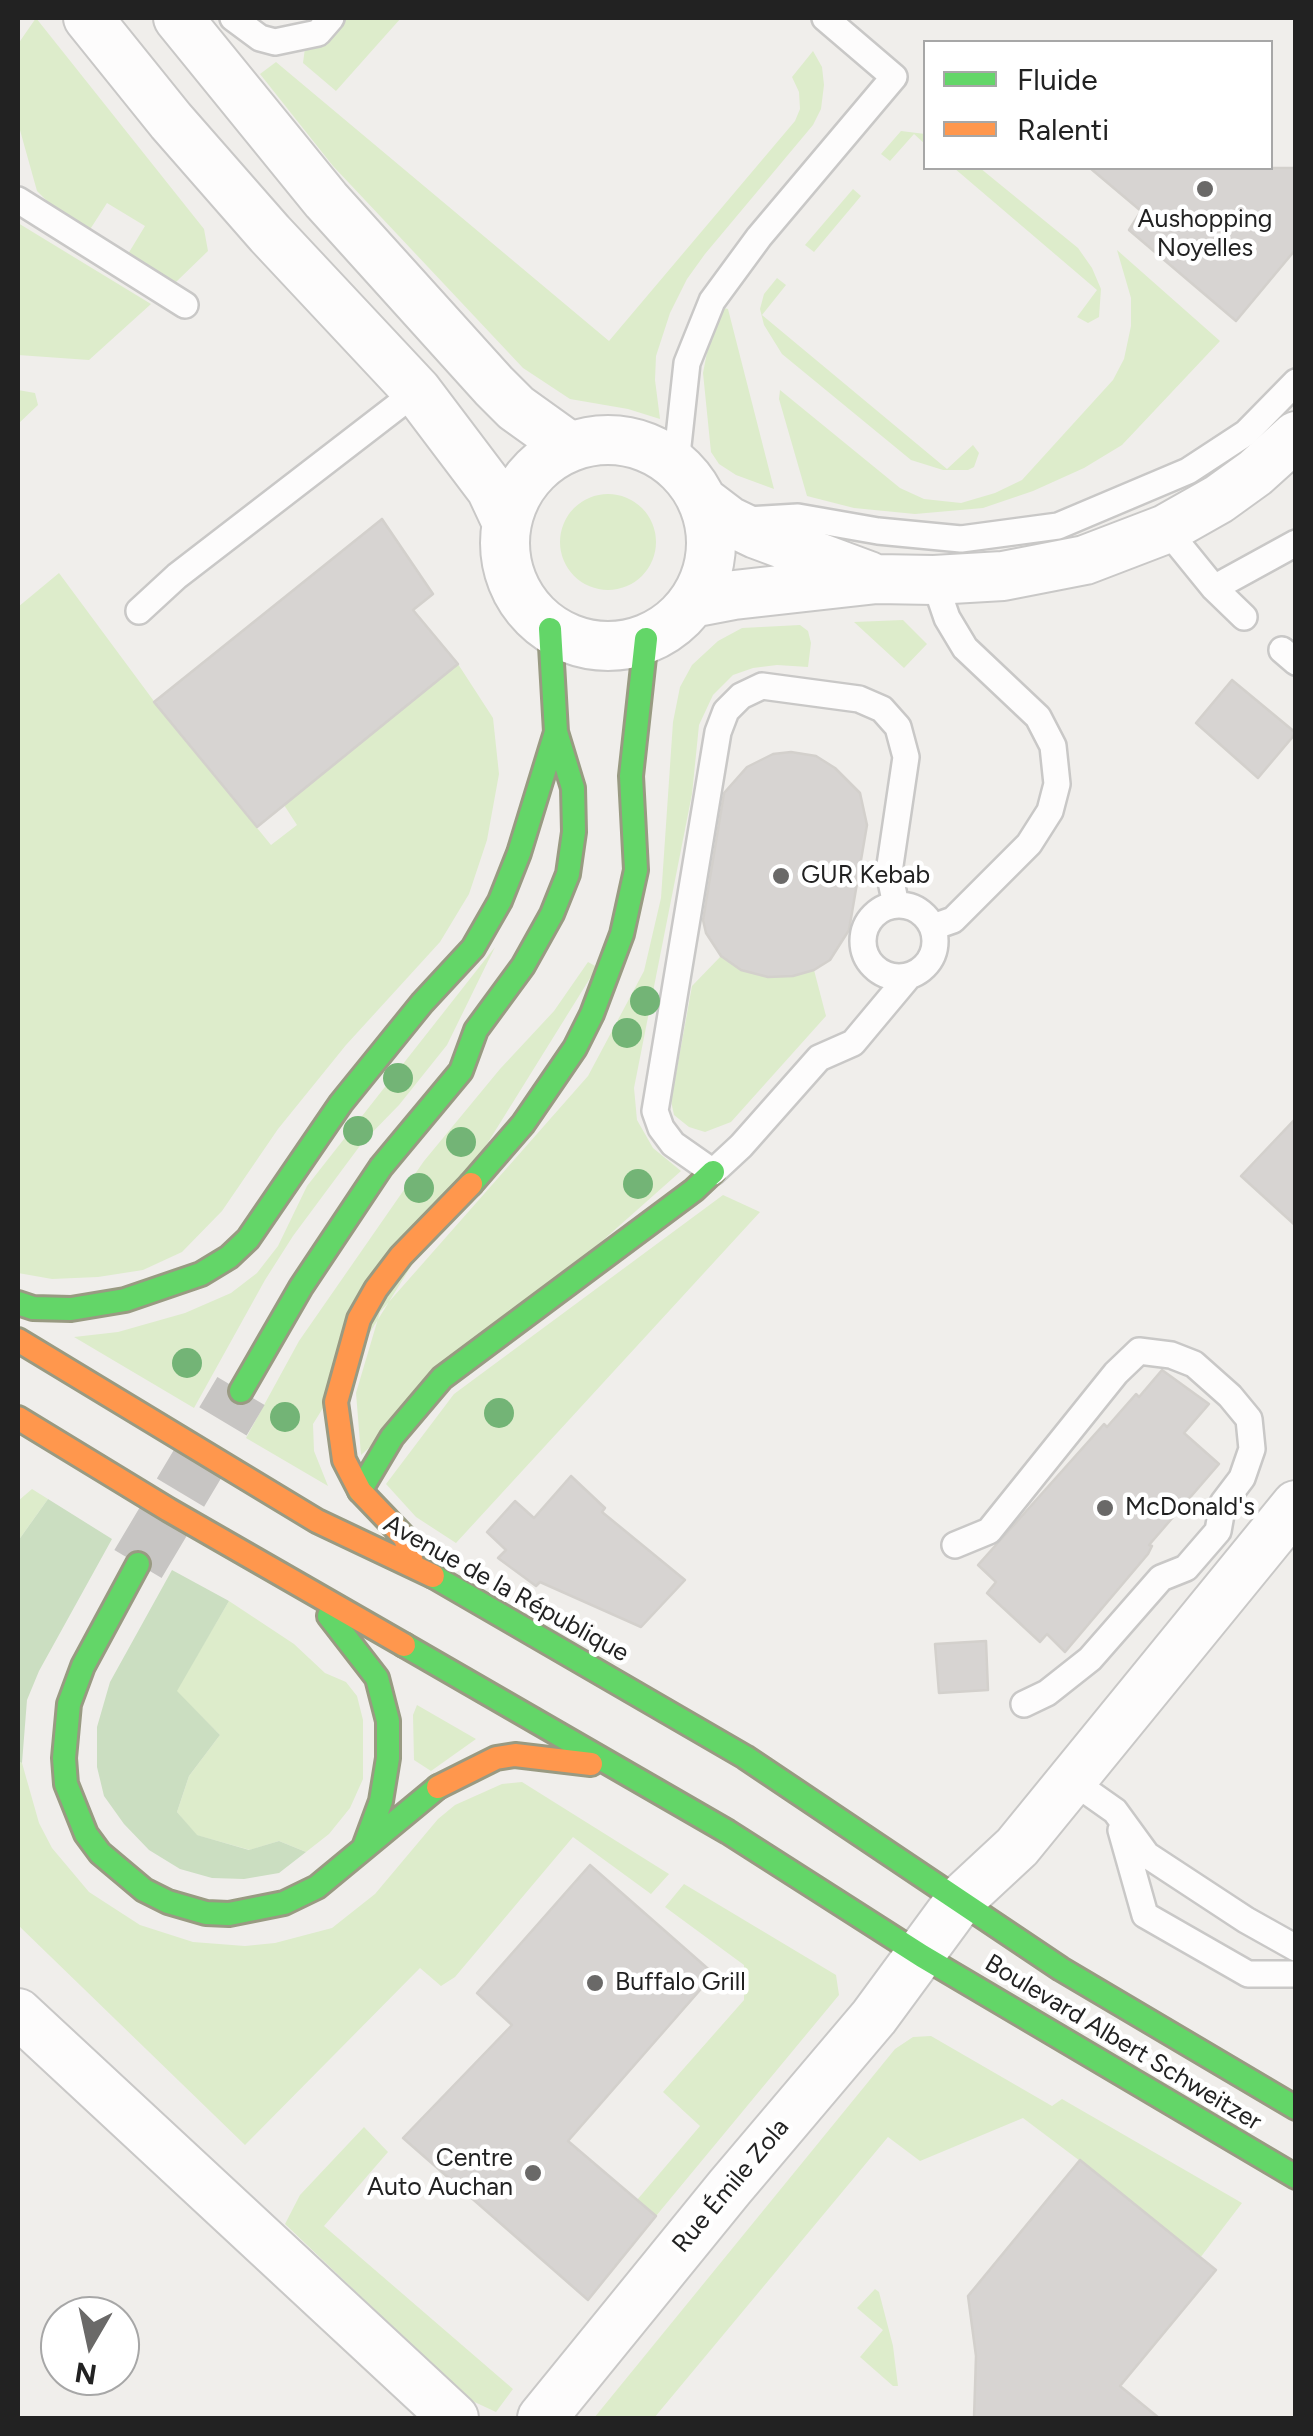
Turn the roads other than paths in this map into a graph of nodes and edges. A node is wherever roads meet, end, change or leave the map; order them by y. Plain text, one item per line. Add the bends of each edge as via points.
1 (88, 18) edge
2 (178, 18) edge
3 (233, 18) edge
4 (330, 18) edge
5 (825, 18) edge
6 (18, 200) edge
7 (185, 305) dead end
8 (1296, 382) edge
9 (417, 391) junction
10 (1296, 436) edge
11 (569, 446) junction
12 (676, 464) junction
13 (716, 511) junction
14 (506, 521) junction
15 (1166, 528) junction
16 (1296, 544) edge
17 (877, 579) junction
18 (934, 580) junction
19 (1214, 588) junction
20 (692, 603) junction
21 (138, 611) dead end
22 (1244, 617) dead end
23 (550, 629) junction
24 (646, 639) junction
25 (556, 732) junction
26 (631, 776) junction
27 (612, 851) dead end
28 (896, 905) junction
29 (932, 927) junction
30 (909, 976) junction
31 (494, 1053) dead end
32 (461, 1071) junction
33 (713, 1172) junction
34 (18, 1303) edge
35 (18, 1340) edge
36 (241, 1391) tunnel mouth
37 (18, 1418) edge
38 (360, 1491) junction
39 (1296, 1506) edge
40 (955, 1544) dead end
41 (138, 1564) tunnel mouth
42 (413, 1565) junction
43 (316, 1596) junction
44 (1024, 1704) dead end
45 (609, 1766) junction
46 (1071, 1780) junction
47 (1115, 1811) junction
48 (364, 1846) junction
49 (960, 1900) junction
50 (1296, 1948) edge
51 (922, 1956) junction
52 (1296, 1974) edge
53 (18, 2013) edge
54 (1296, 2108) edge
55 (1296, 2178) edge
56 (454, 2418) edge
57 (542, 2418) edge

1 - 9 street via 257,220
2 - 11 street via 326,200 494,386
3 - 4 lane via 275,42 318,34
5 - 12 lane via 894,78 712,301 686,363
6 - 7 lane
8 - 13 lane via 1246,433 1188,471 1058,526 961,539
9 - 14 street
9 - 21 lane
10 - 15 street via 1219,499
11 - 12 street via 600,438 633,442
11 - 14 street via 540,463 518,489
12 - 13 street
13 - 17 street via 756,534
13 - 20 street via 708,572
14 - 23 street via 511,581
15 - 18 street via 1085,560 1003,576
15 - 19 lane
16 - 19 lane
17 - 18 street
17 - 20 street
18 - 29 lane via 965,648 1038,717 1052,746 1057,784 1029,844 953,920
19 - 22 lane
20 - 24 street
23 - 24 street via 596,646
23 - 25 main road
24 - 26 main road
25 - 32 main road via 573,788 568,874 524,966 476,1030
25 - 34 main road via 519,853 473,948 342,1103 248,1239 200,1274 125,1300 71,1308
26 - 27 main road
26 - 38 main road via 636,870 612,962 575,1048 523,1124 401,1256 358,1318 336,1402 344,1460
28 - 29 lane via 911,907
28 - 30 lane via 870,920 862,948 880,972
28 - 33 lane via 889,872 906,757 898,727 859,699 762,686 741,696 718,732 655,1110 673,1144
29 - 30 lane via 932,957
30 - 33 lane via 853,1042 819,1058
31 - 32 main road
32 - 36 main road via 382,1168
33 - 38 main road via 442,1378 392,1437
35 - 42 main road, Avenue de la République via 317,1520
37 - 43 main road
38 - 42 main road via 405,1538
39 - 46 street, Rue Émile Zola
40 - 44 lane via 989,1531 1139,1351 1194,1364 1248,1419 1252,1449 1223,1504 1218,1531 1186,1568 1162,1578 1090,1659
41 - 48 main road via 68,1704 66,1784 100,1853 168,1902 230,1914 284,1904 317,1887
42 - 49 main road, Avenue de la République via 774,1774
43 - 45 main road
43 - 48 main road via 377,1678 388,1721 383,1787
45 - 48 main road via 496,1758 439,1786
45 - 51 main road via 741,1840
46 - 47 lane
46 - 49 street, Rue Émile Zola via 1018,1846
47 - 50 lane via 1147,1855
47 - 52 lane via 1145,1915 1248,1974
49 - 51 street, Rue Émile Zola
49 - 54 main road, Boulevard Albert Schweitzer via 1096,1992
51 - 55 main road, Boulevard Albert Schweitzer
51 - 57 street, Rue Émile Zola
53 - 56 street

